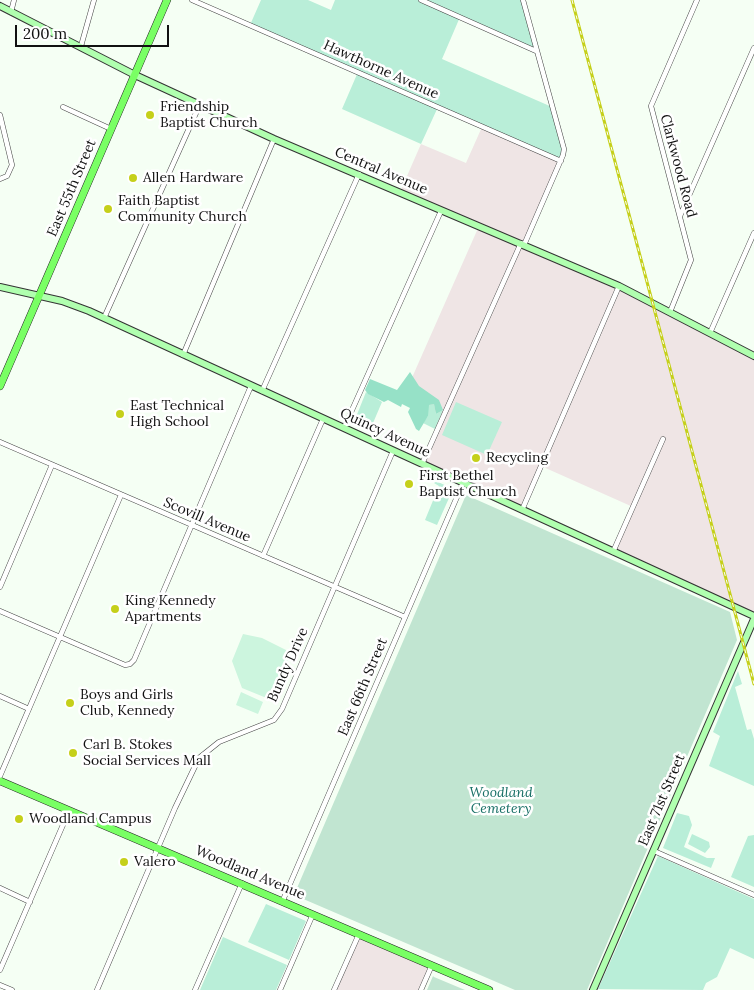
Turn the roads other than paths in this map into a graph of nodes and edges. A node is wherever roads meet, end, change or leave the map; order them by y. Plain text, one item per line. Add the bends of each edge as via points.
1 (14, 0) edge
2 (94, 0) edge
3 (167, 0) edge
4 (192, 0) edge
5 (421, 0) edge
6 (523, 0) edge
7 (697, 0) edge
8 (0, 6) edge
9 (11, 12) junction
10 (81, 46) junction
11 (754, 48) edge
12 (536, 51) junction
13 (135, 75) junction
14 (200, 104) junction
15 (62, 107) dead end
16 (0, 115) edge
17 (112, 129) junction
18 (274, 138) junction
19 (561, 161) junction
20 (358, 174) junction
21 (0, 179) edge
22 (441, 211) junction
23 (680, 216) junction
24 (754, 233) edge
25 (523, 244) junction
26 (619, 286) junction
27 (0, 287) edge
28 (39, 296) junction
29 (670, 312) junction
30 (104, 318) junction
31 (710, 333) junction
32 (183, 354) junction
33 (754, 356) edge
34 (0, 386) edge
35 (252, 386) junction
36 (262, 391) junction
37 (323, 419) junction
38 (344, 428) junction
39 (663, 438) dead end
40 (0, 442) edge
41 (393, 451) junction
42 (422, 464) junction
43 (52, 465) junction
44 (463, 483) junction
45 (121, 494) junction
46 (522, 510) junction
47 (192, 526) junction
48 (614, 552) junction
49 (263, 556) junction
50 (0, 587) edge
51 (335, 587) junction
52 (0, 611) edge
53 (405, 617) junction
54 (754, 618) edge
55 (60, 638) junction
56 (0, 696) edge
57 (29, 708) junction
58 (0, 776) edge
59 (0, 781) edge
60 (69, 811) junction
61 (158, 848) junction
62 (654, 851) junction
63 (242, 883) junction
64 (0, 888) edge
65 (754, 895) edge
66 (283, 900) junction
67 (30, 902) junction
68 (313, 914) junction
69 (359, 934) junction
70 (432, 965) junction
71 (0, 970) edge
72 (0, 985) edge
73 (12, 990) edge
74 (97, 990) edge
75 (195, 990) edge
76 (280, 990) edge
77 (334, 990) edge
78 (421, 990) edge
79 (489, 990) edge
80 (593, 990) edge

1 - 9 street
2 - 10 street
3 - 13 main road, East 55th Street
4 - 19 street, Hawthorne Avenue
5 - 12 street
6 - 12 street
7 - 23 street, Clarkwood Road via 651,106
8 - 9 street, Central Avenue
9 - 10 street, Central Avenue
10 - 13 street, Central Avenue
11 - 23 street
12 - 19 street via 564,150
13 - 14 street, Central Avenue
13 - 17 main road, East 55th Street
14 - 18 street, Central Avenue
14 - 30 street
15 - 17 street
16 - 21 street via 12,165 7,176
17 - 28 main road, East 55th Street
18 - 20 street, Central Avenue
18 - 32 street
19 - 25 street
20 - 22 street, Central Avenue
20 - 36 street
22 - 25 street, Central Avenue
22 - 38 street
23 - 29 street, Clarkwood Road via 690,265
24 - 31 street
25 - 26 street, Central Avenue
25 - 42 street
26 - 29 street, Central Avenue
26 - 46 street
27 - 28 street, Quincy Avenue
28 - 30 street, Quincy Avenue
28 - 34 main road, East 55th Street
29 - 31 street, Central Avenue
30 - 32 street, Quincy Avenue
31 - 33 street, Central Avenue
32 - 35 street, Quincy Avenue
35 - 36 street, Quincy Avenue
35 - 47 street
36 - 37 street, Quincy Avenue
37 - 38 street, Quincy Avenue
37 - 49 street
38 - 41 street, Quincy Avenue
39 - 48 street
40 - 43 street, Scovill Avenue
41 - 42 street, Quincy Avenue
41 - 51 street, Bundy Drive
42 - 44 street, Quincy Avenue
43 - 45 street, Scovill Avenue
43 - 50 street
44 - 46 street, Quincy Avenue
44 - 53 street, East 66th Street
45 - 47 street, Scovill Avenue
45 - 55 street
46 - 48 street, Quincy Avenue
47 - 49 street, Scovill Avenue
47 - 55 street via 130,664 125,665
48 - 54 street, Quincy Avenue
49 - 51 street, Scovill Avenue
51 - 53 street, Scovill Avenue
51 - 61 street, Bundy Drive via 282,709 274,720 219,742 199,758
52 - 55 street
53 - 66 street, East 66th Street
54 - 62 street, East 71st Street
55 - 57 street
56 - 57 street
57 - 58 street
59 - 60 main road, Woodland Avenue
60 - 61 main road, Woodland Avenue
60 - 67 street
61 - 63 main road, Woodland Avenue
61 - 74 street, Bundy Drive
62 - 65 street
62 - 80 street, East 71st Street
63 - 66 main road, Woodland Avenue
63 - 75 street
64 - 67 street
66 - 68 main road, Woodland Avenue
67 - 71 street
68 - 69 main road, Woodland Avenue
68 - 76 street
69 - 70 main road, Woodland Avenue
69 - 77 street
70 - 78 street
70 - 79 main road, Woodland Avenue
72 - 73 street

